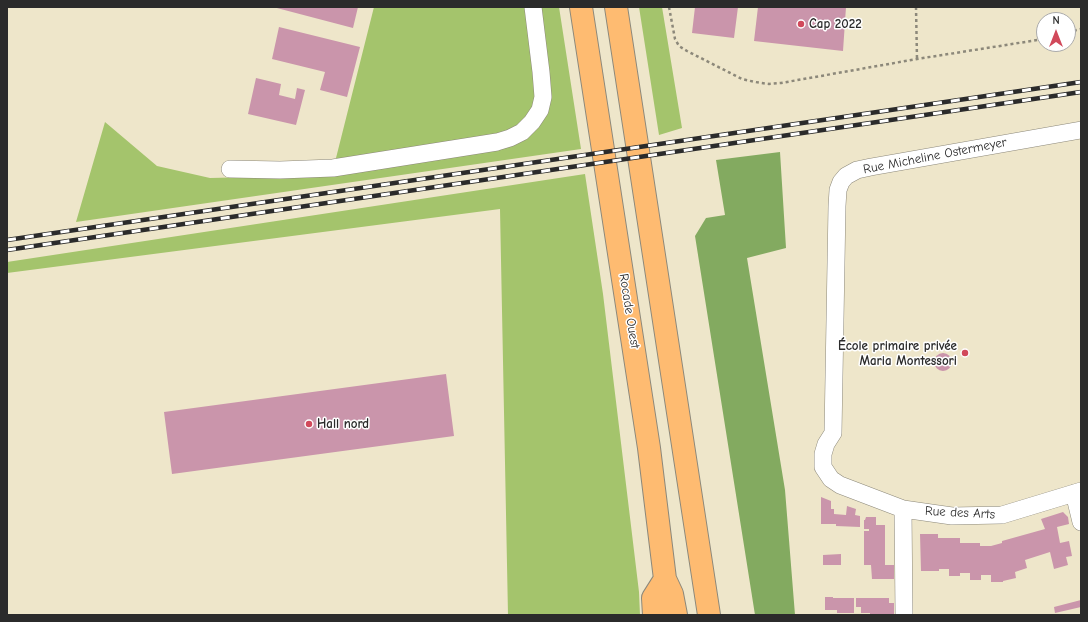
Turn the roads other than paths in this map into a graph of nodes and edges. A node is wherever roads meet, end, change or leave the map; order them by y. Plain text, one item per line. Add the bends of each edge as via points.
1 (533, 7) edge
2 (581, 7) edge
3 (616, 7) edge
4 (1081, 130) edge
5 (230, 169) dead end
6 (840, 485) joint
7 (1077, 492) edge
8 (903, 509) junction
9 (1081, 522) edge
10 (665, 579) junction
11 (654, 615) edge
12 (676, 615) edge
13 (709, 615) edge
14 (904, 615) edge

1 - 5 street via 543,98 540,110 522,132 489,143 333,168
2 - 10 highway, Rocade Ouest via 649,448
3 - 13 highway
4 - 6 street, Rue Micheline Ostermeyer via 857,170 841,182 837,206 833,432 823,454 823,467 831,479
6 - 8 street, Rue des Arts
7 - 8 street, Rue des Arts via 1002,516 952,516
7 - 9 street
8 - 14 street
10 - 11 highway via 653,598
10 - 12 highway, Rocade Ouest via 672,594

